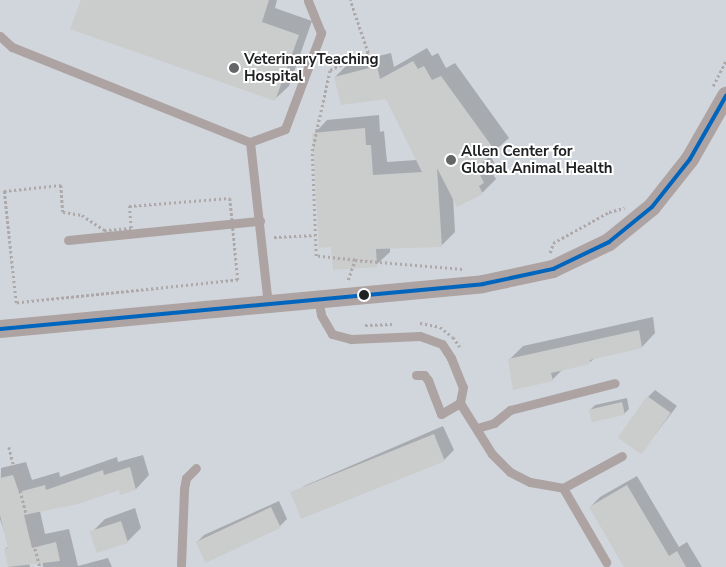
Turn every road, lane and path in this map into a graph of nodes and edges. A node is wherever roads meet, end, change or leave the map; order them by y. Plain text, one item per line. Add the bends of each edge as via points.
1 (308, 0) edge
2 (350, 0) edge
3 (0, 36) edge
4 (726, 61) edge
5 (718, 93) edge
6 (250, 142) junction
7 (628, 208) dead end
8 (260, 221) junction
9 (315, 235) junction
10 (274, 236) dead end
11 (68, 240) dead end
12 (549, 258) dead end
13 (355, 260) junction
14 (471, 272) dead end
15 (464, 273) junction
16 (454, 274) dead end
17 (356, 282) dead end
18 (347, 283) junction
19 (345, 288) dead end
20 (318, 299) junction
21 (268, 304) junction
22 (0, 329) edge
23 (416, 374) dead end
24 (615, 383) dead end
25 (460, 402) junction
26 (477, 428) junction
27 (9, 447) dead end
28 (622, 456) dead end
29 (196, 468) dead end
30 (563, 488) junction
31 (606, 562) dead end
32 (182, 565) dead end
33 (40, 567) edge
34 (55, 567) edge
35 (64, 567) edge

1 - 6 lane via 321,32 285,129
2 - 9 path via 368,53 330,70 312,151
3 - 6 lane via 12,47
4 - 5 path
5 - 20 street via 671,186 634,224 578,260 504,281
6 - 8 lane
7 - 12 path via 610,212 553,243
8 - 11 lane
8 - 21 lane
9 - 10 path
9 - 13 path via 316,256
13 - 15 path via 464,268
13 - 18 path
14 - 15 path
15 - 16 path
17 - 18 path
18 - 19 path
20 - 21 street
20 - 25 lane via 321,315 332,334 351,338 420,336 442,344 452,358 463,387
21 - 22 street
23 - 25 lane via 424,375 428,380 441,414
24 - 26 lane via 527,404 510,410 494,423
25 - 26 lane
26 - 30 lane via 492,454 510,472 530,482
27 - 33 path
28 - 30 lane
29 - 32 lane via 186,478 184,489
30 - 31 lane
34 - 35 path

